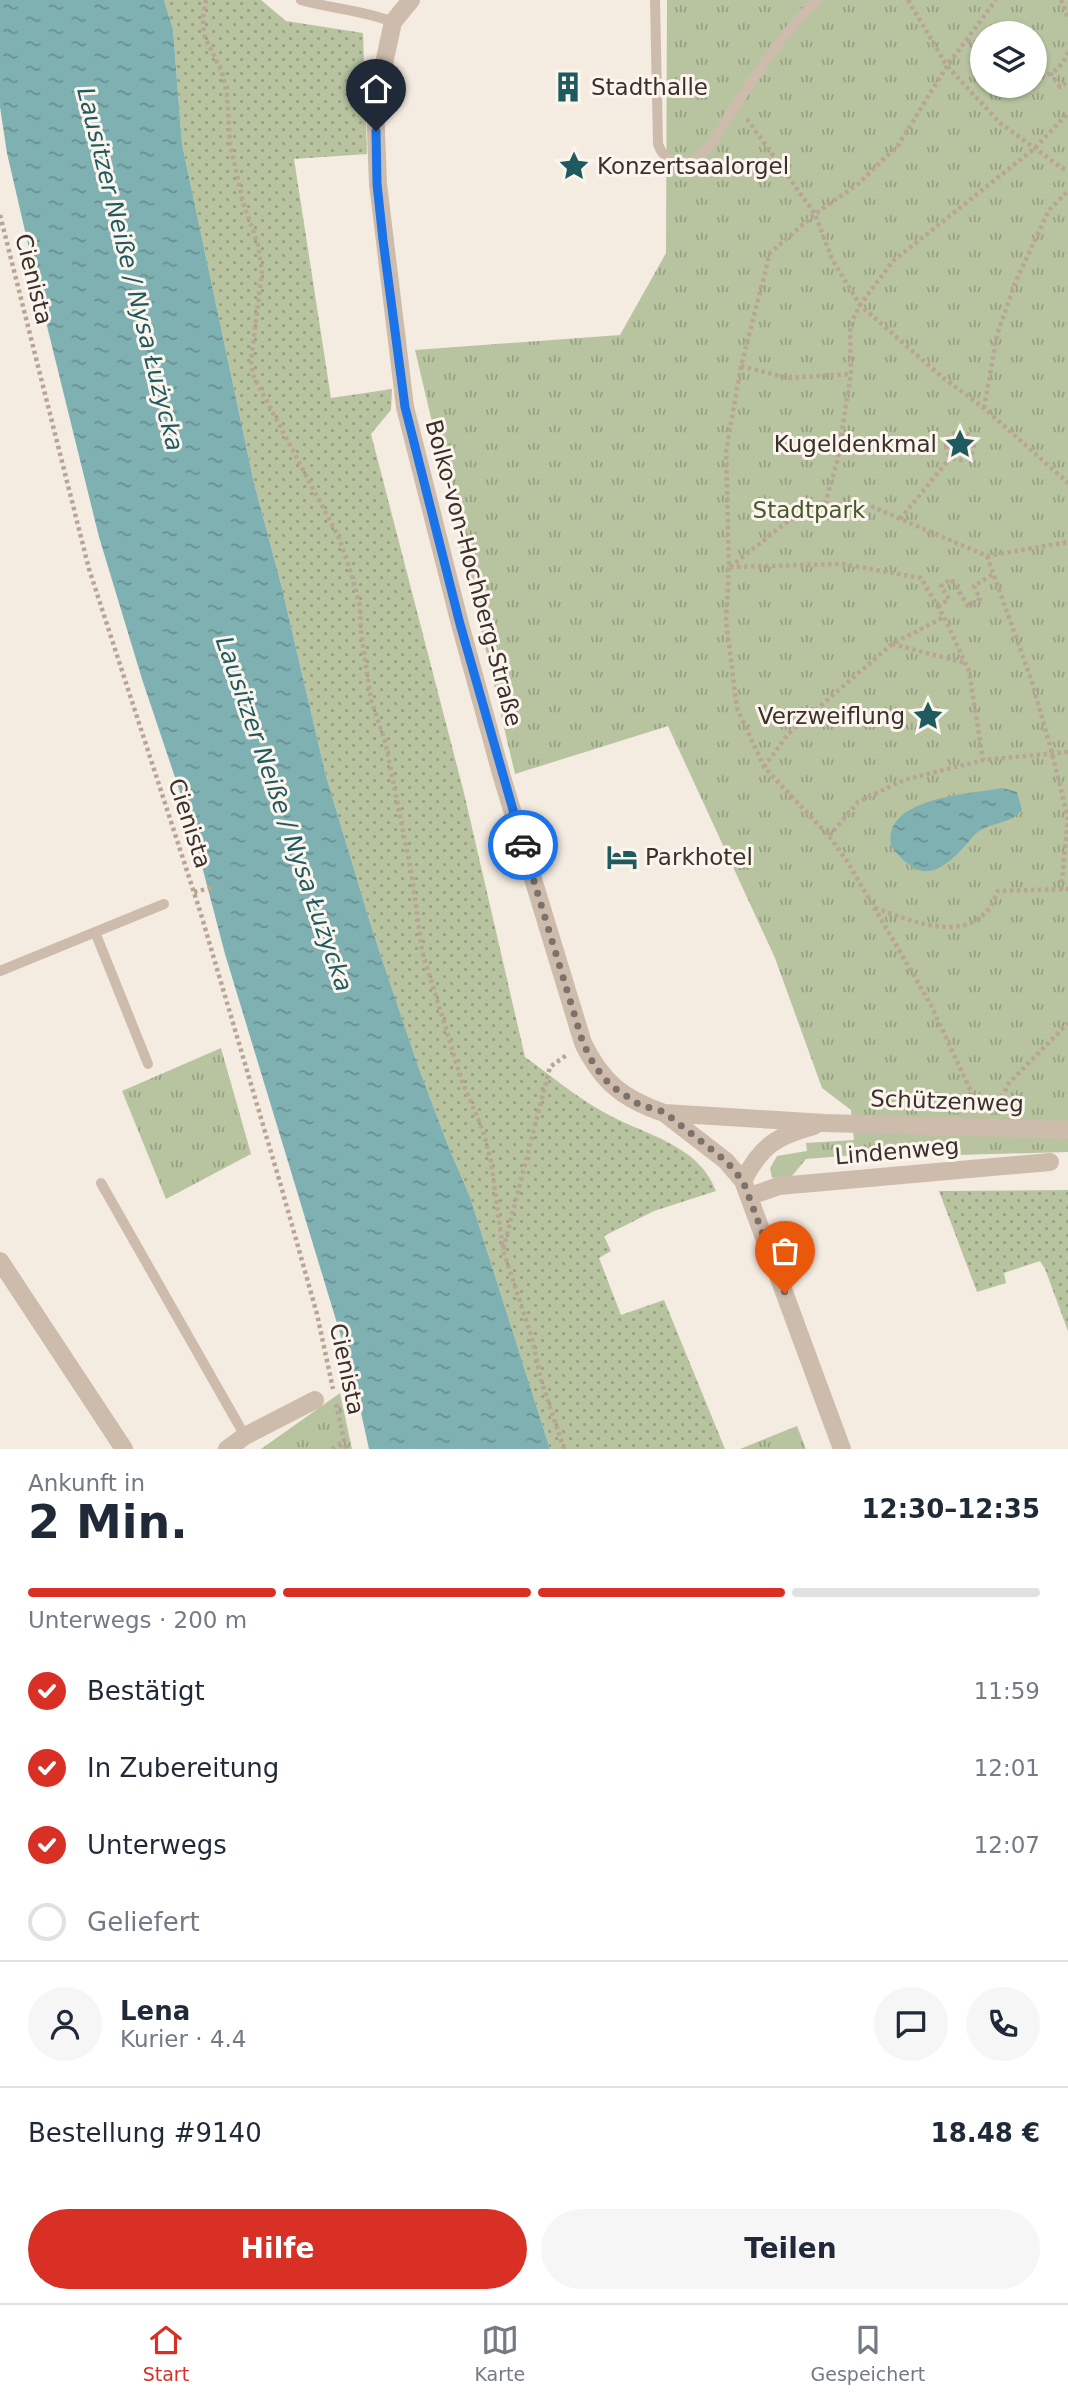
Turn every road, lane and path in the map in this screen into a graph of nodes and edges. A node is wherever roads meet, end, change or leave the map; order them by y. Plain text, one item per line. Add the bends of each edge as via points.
1 (206, 0) edge
2 (301, 0) edge
3 (411, 0) edge
4 (655, 0) edge
5 (817, 0) edge
6 (908, 0) edge
7 (996, 0) edge
8 (1061, 0) edge
9 (1068, 18) edge
10 (393, 22) junction
11 (967, 40) junction
12 (970, 42) edge
13 (1068, 52) edge
14 (947, 66) junction
15 (1050, 73) junction
16 (1047, 74) edge
17 (1068, 81) edge
18 (736, 104) junction
19 (1068, 113) edge
20 (1035, 148) junction
21 (1068, 170) edge
22 (1068, 191) edge
23 (815, 214) junction
24 (0, 215) edge
25 (860, 305) junction
26 (741, 366) junction
27 (851, 374) junction
28 (984, 408) junction
29 (951, 457) junction
30 (1068, 483) edge
31 (825, 504) junction
32 (900, 519) junction
33 (1068, 542) edge
34 (987, 556) junction
35 (729, 568) junction
36 (993, 574) junction
37 (938, 607) junction
38 (944, 618) junction
39 (892, 644) junction
40 (966, 664) junction
41 (1068, 752) edge
42 (1052, 753) junction
43 (983, 760) junction
44 (764, 767) junction
45 (829, 836) junction
46 (215, 887) dead end
47 (1068, 889) edge
48 (1060, 890) junction
49 (194, 892) junction
50 (164, 904) dead end
51 (874, 908) junction
52 (94, 932) junction
53 (0, 971) edge
54 (1068, 1023) edge
55 (583, 1043) junction
56 (148, 1064) dead end
57 (664, 1112) junction
58 (824, 1124) junction
59 (987, 1126) junction
60 (1068, 1130) edge
61 (1050, 1162) dead end
62 (101, 1183) dead end
63 (746, 1189) junction
64 (503, 1250) junction
65 (0, 1261) edge
66 (333, 1391) dead end
67 (315, 1401) dead end
68 (336, 1403) dead end
69 (245, 1436) junction
70 (345, 1441) junction
71 (124, 1449) edge
72 (227, 1449) edge
73 (332, 1449) edge
74 (346, 1449) edge
75 (564, 1449) edge
76 (842, 1449) edge

1 - 64 path via 204,35 222,72 230,144 262,271 253,376 339,538 350,570 360,606 371,700 385,741 412,876 422,951 462,1081 483,1131
2 - 10 lane
3 - 10 street, Bolko-von-Hochberg-Straße
4 - 18 lane via 660,152 676,162 695,160
5 - 18 lane
6 - 14 path
7 - 11 path
8 - 9 path
10 - 55 street, Bolko-von-Hochberg-Straße via 375,104 377,184 405,407 507,794
11 - 12 path
11 - 14 path
13 - 15 path
14 - 20 path via 1000,123
14 - 23 path via 899,144 858,184
15 - 16 path
15 - 17 path via 1060,87
18 - 23 path
19 - 20 path
20 - 21 path
20 - 25 path via 893,261
22 - 28 path via 1049,211 1015,283 998,335
23 - 25 path via 832,259
23 - 26 path via 770,253
24 - 49 path, Cienista via 89,569
25 - 27 path via 850,325
25 - 28 path
26 - 27 path via 788,378
26 - 35 path via 726,452
27 - 31 path via 837,462
28 - 30 path
29 - 29 path via 961,460 971,454 973,443 967,435 958,432 950,437 946,447
29 - 32 path
31 - 32 path via 868,505
31 - 35 path via 788,521
32 - 34 path
33 - 34 path
34 - 36 path
35 - 37 path via 843,564 895,573 921,578
35 - 44 path via 726,621 737,708
36 - 37 path via 974,586 980,599 968,606 951,579 941,586 949,599
36 - 42 path
37 - 38 path
38 - 39 path
38 - 40 path
39 - 40 path
39 - 44 path via 788,734
40 - 43 path
41 - 42 path
42 - 43 path
42 - 48 path via 1068,820
43 - 45 path via 904,780 858,802
44 - 45 path
45 - 51 path
46 - 49 path
47 - 48 path
48 - 51 path via 998,891 986,912 970,922 942,929
49 - 66 path, Cienista via 282,1186
50 - 52 lane
51 - 59 path via 931,1005
52 - 53 lane
52 - 56 lane
54 - 59 path via 1009,1083
55 - 57 street, Bolko-von-Hochberg-Straße via 610,1085 640,1105
55 - 64 path via 550,1068
57 - 58 street, Schützenweg
57 - 63 street via 726,1161
58 - 59 street, Schützenweg
58 - 63 street, Schützenweg via 770,1143 755,1159
59 - 60 street, Schützenweg
61 - 63 street, Lindenweg
62 - 69 lane
63 - 76 street
64 - 75 path
65 - 71 street
67 - 69 street
68 - 70 path, Cienista
69 - 72 street
70 - 73 path
70 - 74 path, Cienista

